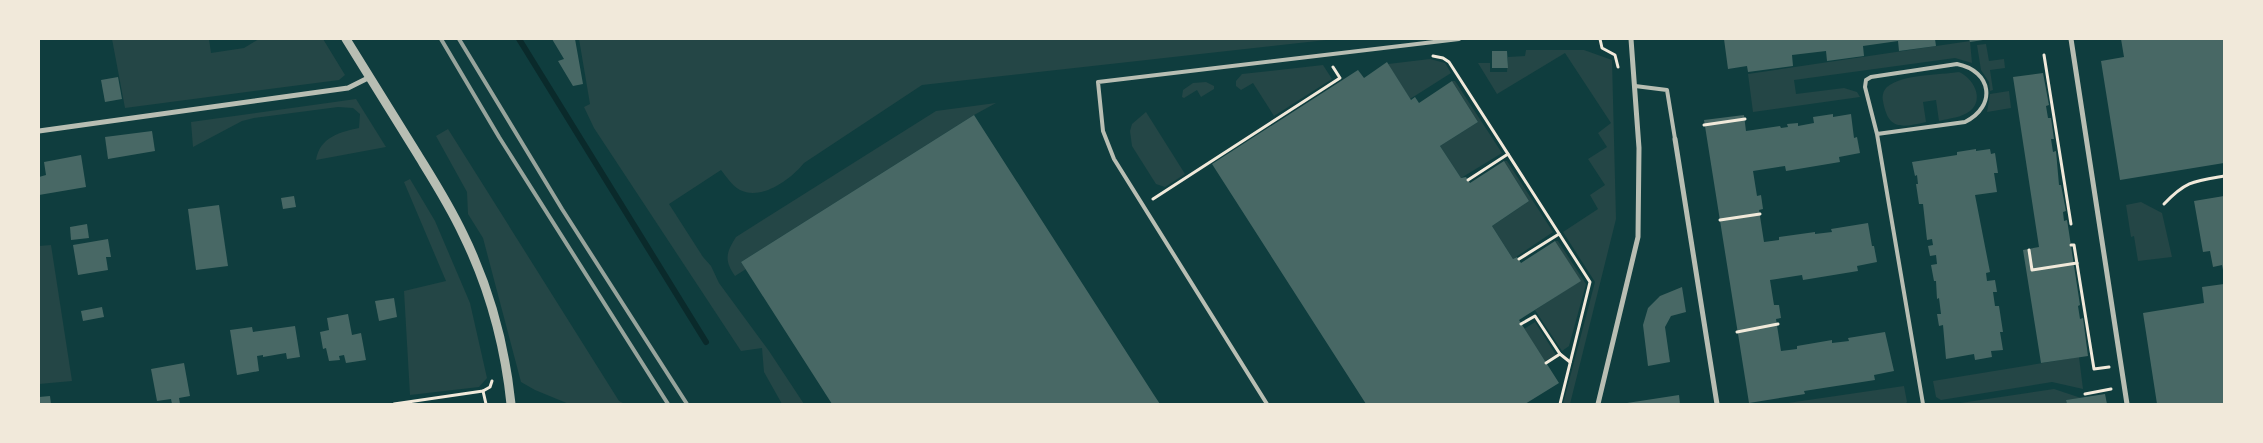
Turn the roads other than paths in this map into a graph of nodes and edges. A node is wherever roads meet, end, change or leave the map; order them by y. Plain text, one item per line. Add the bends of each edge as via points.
1 (346, 39) edge
2 (1459, 39) edge
3 (1631, 39) edge
4 (2071, 39) edge
5 (370, 76) junction
6 (1635, 86) junction
7 (39, 131) edge
8 (1877, 134) junction
9 (1675, 139) joint
10 (511, 404) edge
11 (1267, 404) edge
12 (1598, 404) edge
13 (1718, 404) edge
14 (1923, 404) edge
15 (2127, 404) edge

1 - 5 street
2 - 11 lane via 1098,82 1108,147
3 - 6 street
4 - 15 street
5 - 7 street via 348,88
5 - 10 street via 464,235 495,317 507,368
6 - 9 lane via 1667,90
6 - 12 street via 1640,158 1638,237
8 - 8 lane via 1865,87 1870,76 1957,64 1970,67 1985,85 1987,98 1984,106 1965,122
8 - 14 lane
9 - 13 street

